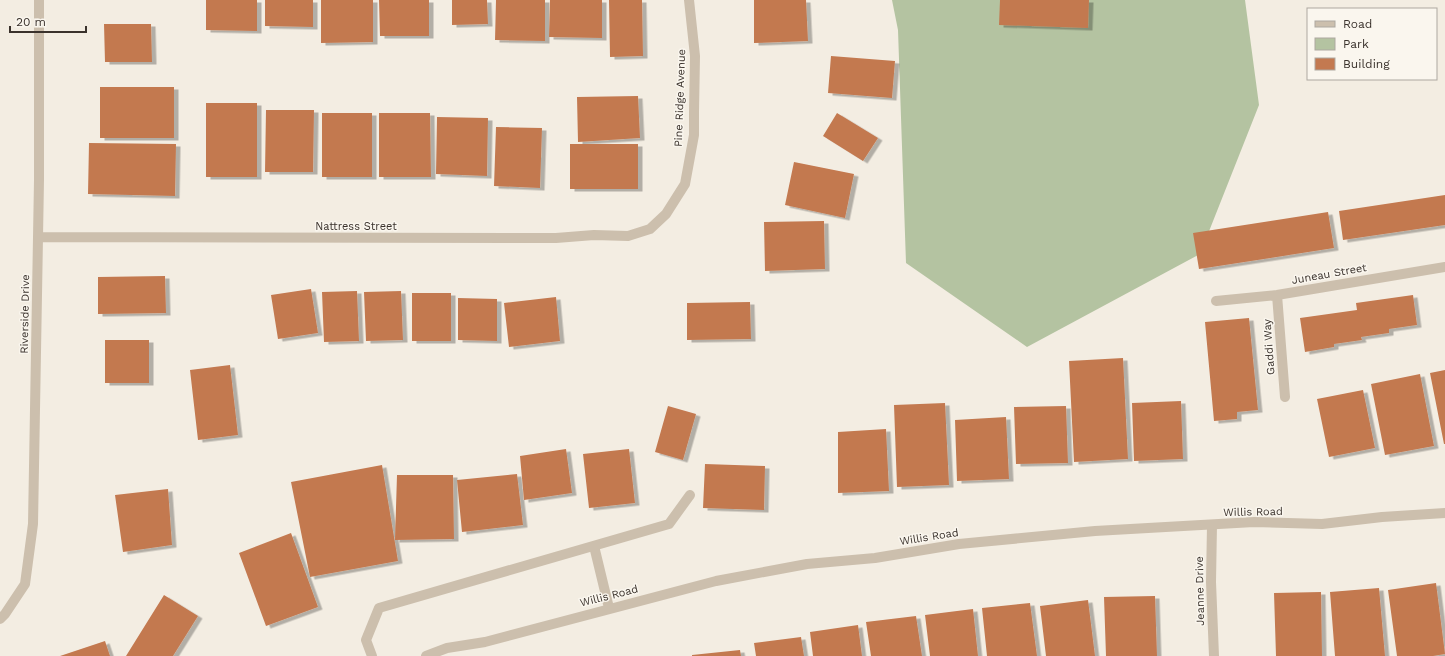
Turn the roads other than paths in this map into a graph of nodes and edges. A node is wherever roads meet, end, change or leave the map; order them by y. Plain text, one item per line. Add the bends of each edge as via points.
1 (39, 0) edge
2 (689, 0) edge
3 (666, 214) joint
4 (38, 237) junction
5 (1445, 267) edge
6 (1277, 295) junction
7 (1216, 301) dead end
8 (1285, 397) dead end
9 (690, 495) dead end
10 (1445, 513) edge
11 (1212, 525) junction
12 (594, 546) junction
13 (609, 608) junction
14 (0, 619) edge
15 (372, 656) edge
16 (426, 656) edge
17 (1214, 656) edge

1 - 4 street, Riverside Drive
2 - 3 street, Pine Ridge Avenue via 695,56 694,135 685,184
3 - 4 street, Nattress Street via 650,229 628,236
4 - 14 street, Riverside Drive via 33,524 25,584
5 - 6 street, Juneau Street
6 - 7 street, Juneau Street
6 - 8 street, Gaddi Way
9 - 12 street via 669,524
10 - 11 street, Willis Road via 1322,524 1254,522
11 - 13 street, Willis Road via 1095,531 959,544 875,558 807,564 716,581
11 - 17 street, Jeanne Drive
12 - 13 street
12 - 15 street via 379,608 366,640
13 - 16 street, Willis Road via 485,642 447,648

